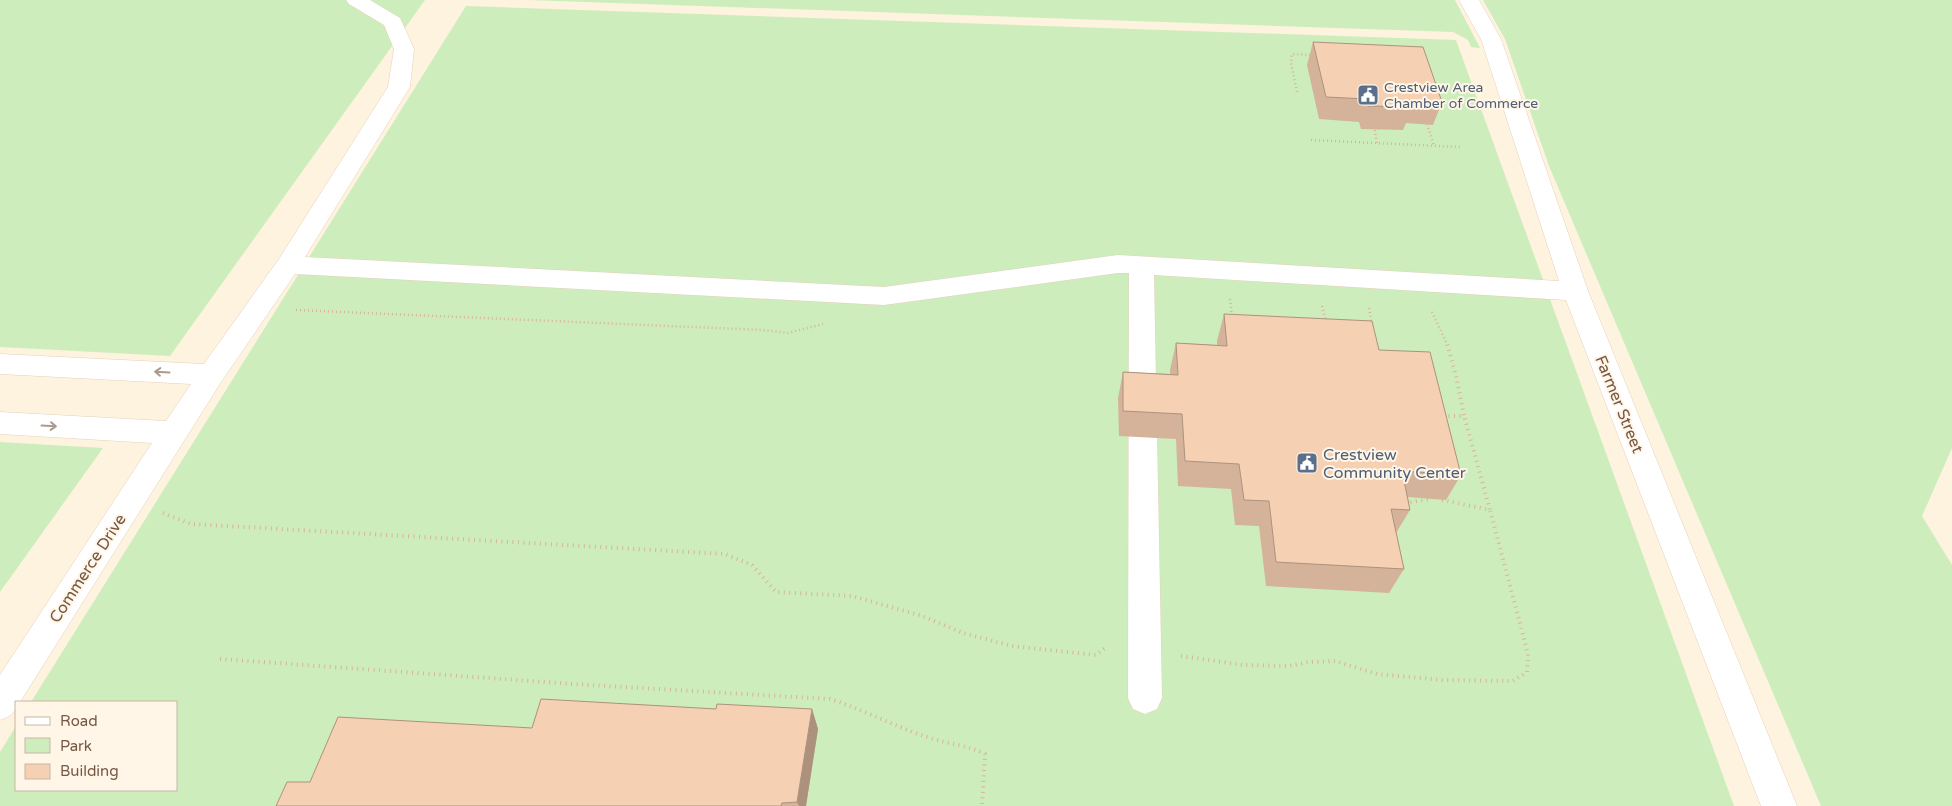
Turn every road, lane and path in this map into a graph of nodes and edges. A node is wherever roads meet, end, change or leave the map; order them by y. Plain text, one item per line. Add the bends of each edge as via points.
1 (356, 0) edge
2 (1469, 0) edge
3 (1320, 56) edge
4 (1297, 92) dead end
5 (1427, 124) edge
6 (1374, 126) edge
7 (1311, 140) dead end
8 (1377, 143) junction
9 (1434, 146) junction
10 (1460, 148) dead end
11 (288, 265) junction
12 (1140, 266) junction
13 (1575, 291) junction
14 (1368, 305) dead end
15 (1428, 305) dead end
16 (291, 309) dead end
17 (824, 324) dead end
18 (1374, 332) edge
19 (0, 364) edge
20 (210, 375) junction
21 (1435, 416) edge
22 (1464, 416) junction
23 (0, 423) edge
24 (174, 433) junction
25 (1400, 504) edge
26 (1490, 510) junction
27 (155, 512) dead end
28 (1144, 637) junction
29 (220, 659) dead end
30 (1145, 698) dead end
31 (0, 704) edge
32 (982, 806) edge
33 (1779, 806) edge

1 - 11 street, Commerce Drive via 393,22 404,49 399,87
2 - 13 street, Farmer Street via 1491,39
3 - 4 path via 1292,54
5 - 9 path
6 - 8 path
7 - 8 path
8 - 9 path
9 - 10 path
11 - 12 street via 884,296 1118,264
11 - 20 street, Commerce Drive
12 - 13 street
12 - 28 street
13 - 33 street, Farmer Street
14 - 18 path
15 - 22 path via 1443,329
16 - 17 path via 788,333
20 -> 19 street
20 - 24 street, Commerce Drive
21 - 22 path
22 - 26 path
23 -> 24 street
24 - 31 street, Commerce Drive
25 - 26 path via 1428,498
26 - 28 path via 1528,654 1527,672 1514,681 1442,680 1377,674 1335,661 1289,666 1206,662 1182,657 1168,644 1167,637
27 - 28 path via 191,524 725,554 752,565 776,592 852,596 1012,646 1096,656 1119,637
28 - 30 street
29 - 32 path via 830,699 930,738 971,747 986,754

